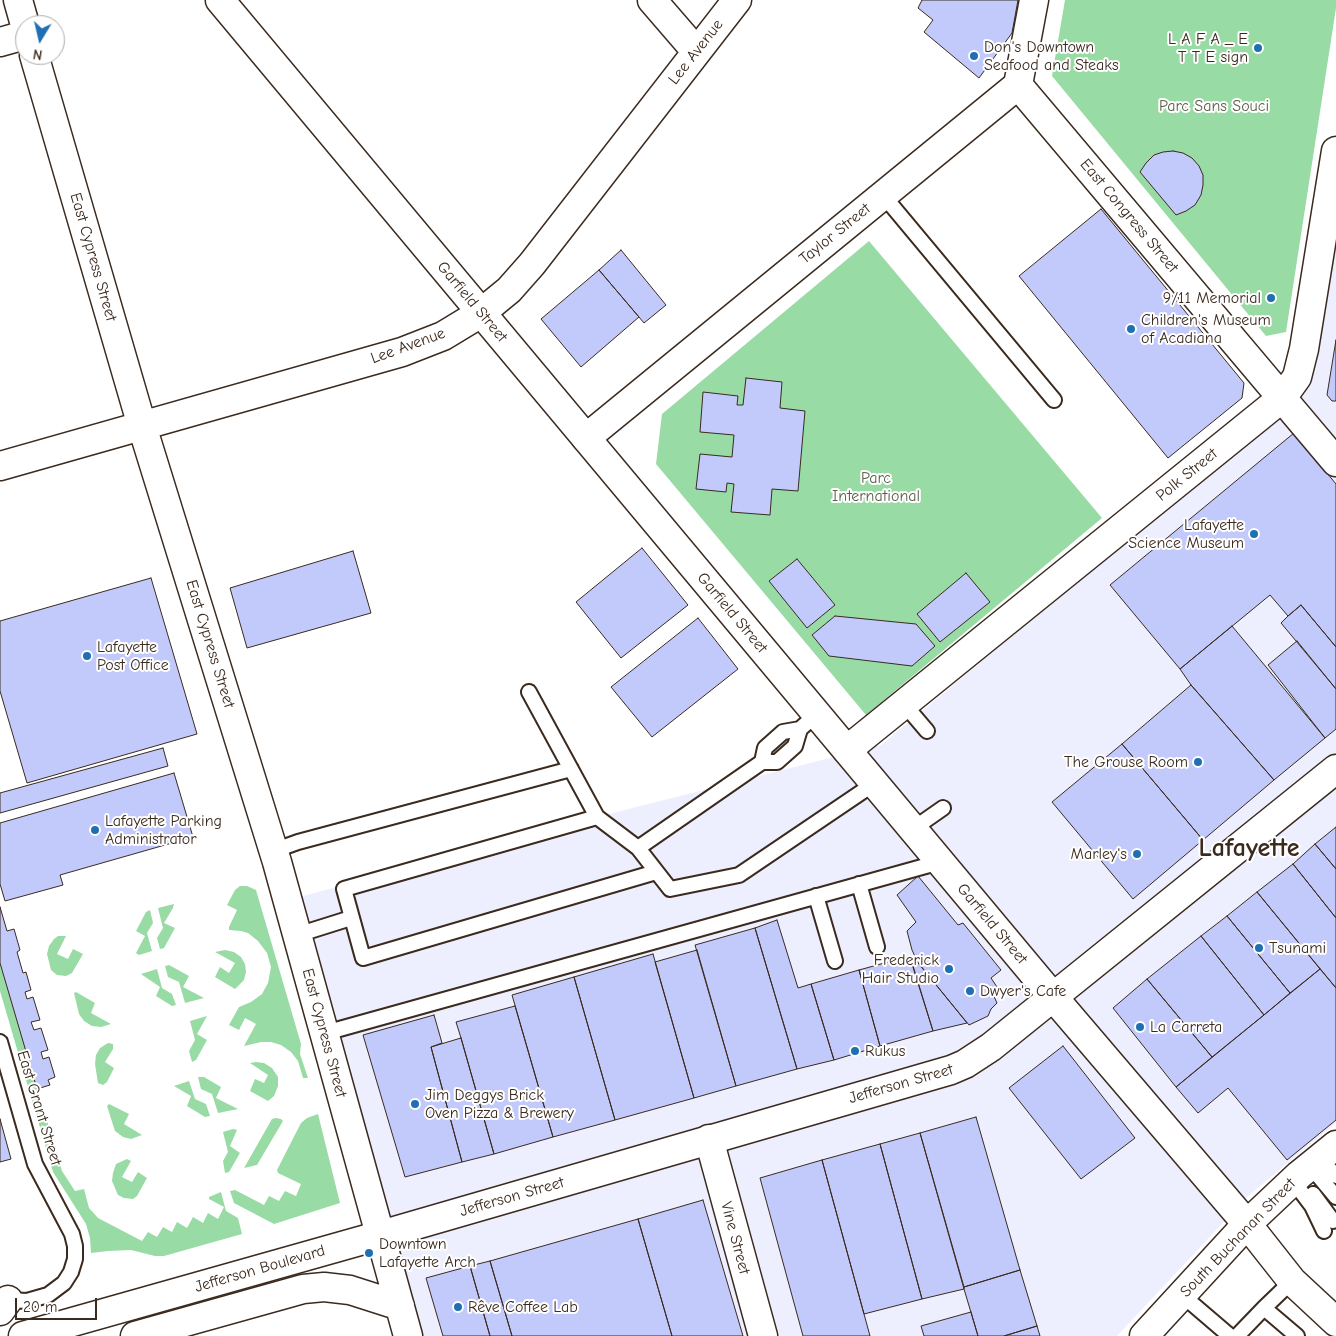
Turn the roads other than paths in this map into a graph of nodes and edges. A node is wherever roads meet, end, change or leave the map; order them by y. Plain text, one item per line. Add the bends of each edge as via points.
1 (18, 0) edge
2 (220, 0) edge
3 (652, 0) edge
4 (737, 0) edge
5 (1034, 0) edge
6 (22, 15) edge
7 (15, 38) edge
8 (0, 42) edge
9 (696, 51) junction
10 (37, 65) edge
11 (1018, 85) junction
12 (1336, 151) edge
13 (883, 195) junction
14 (481, 313) junction
15 (1282, 398) junction
16 (1054, 400) dead end
17 (142, 426) junction
18 (586, 438) junction
19 (1336, 462) edge
20 (0, 466) edge
21 (529, 692) dead end
22 (904, 704) junction
23 (809, 722) junction
24 (927, 732) dead end
25 (847, 750) junction
26 (571, 769) junction
27 (1336, 769) edge
28 (875, 783) junction
29 (943, 808) dead end
30 (597, 817) junction
31 (913, 829) junction
32 (638, 848) junction
33 (273, 851) junction
34 (940, 862) junction
35 (656, 872) junction
36 (858, 884) junction
37 (816, 896) junction
38 (351, 918) junction
39 (297, 935) junction
40 (876, 947) dead end
41 (836, 961) dead end
42 (1054, 998) junction
43 (324, 1033) junction
44 (0, 1042) edge
45 (709, 1139) junction
46 (1320, 1162) edge
47 (1336, 1197) edge
48 (1247, 1224) junction
49 (1329, 1226) dead end
50 (381, 1235) junction
51 (1292, 1281) junction
52 (1182, 1294) junction
53 (3, 1302) edge
54 (400, 1306) junction
55 (1264, 1308) junction
56 (1336, 1322) edge
57 (23, 1336) edge
58 (135, 1336) edge
59 (408, 1336) edge
60 (763, 1336) edge
61 (1144, 1336) edge
62 (1230, 1336) edge
63 (1237, 1336) edge
64 (1297, 1336) edge

1 - 6 street
2 - 14 street, Garfield Street
3 - 9 street
4 - 9 street, Lee Avenue
5 - 11 street
7 - 8 street
9 - 14 street, Lee Avenue via 532,264 509,290
10 - 17 street, East Cypress Street
11 - 13 street, Taylor Street
11 - 15 street, East Congress Street
12 - 15 street, Polk Street via 1304,349 1297,377
13 - 16 lane
13 - 18 street, Taylor Street
14 - 17 street, Lee Avenue via 443,336 402,352
14 - 18 street, Garfield Street
15 - 19 street, East Congress Street
15 - 22 street, Polk Street
17 - 20 street, Lee Avenue
17 - 33 street, East Cypress Street
18 - 23 street, Garfield Street
21 - 26 lane
22 - 24 lane
22 - 25 street, Polk Street
23 - 25 street, Garfield Street
23 - 32 lane via 783,732 765,748 762,762
25 - 28 street, Garfield Street
26 - 30 lane
26 - 33 lane
27 - 42 street, Jefferson Street
28 - 31 street, Garfield Street
28 - 35 lane via 739,875 670,889
29 - 31 lane
30 - 32 lane
30 - 38 lane via 344,889
31 - 34 street, Garfield Street
32 - 35 lane
33 - 39 street, East Cypress Street
34 - 36 lane
34 - 42 street, Garfield Street
35 - 38 lane via 363,958
36 - 37 lane
36 - 40 lane
37 - 41 lane
37 - 43 lane
38 - 39 lane
39 - 43 street, East Cypress Street
42 - 45 street, Jefferson Street via 991,1047 951,1070
42 - 48 street, Garfield Street
43 - 50 street, East Cypress Street
44 - 53 lane, East Grant Street via 35,1164 76,1246 72,1272 64,1283 48,1295 27,1301
45 - 50 street, Jefferson Street
45 - 60 street, Vine Street
46 - 47 lane
46 - 48 street, South Buchanan Street
46 - 49 lane via 1312,1206
48 - 51 street, Garfield Street
48 - 52 street, South Buchanan Street
50 - 54 street, East Cypress Street
50 - 57 street, Jefferson Boulevard
51 - 55 lane
51 - 56 street, Garfield Street
52 - 61 street, South Buchanan Street
52 - 62 lane
54 - 58 street, Jefferson Boulevard via 350,1290 324,1286
54 - 59 street, East Cypress Street
55 - 63 lane
55 - 64 lane

